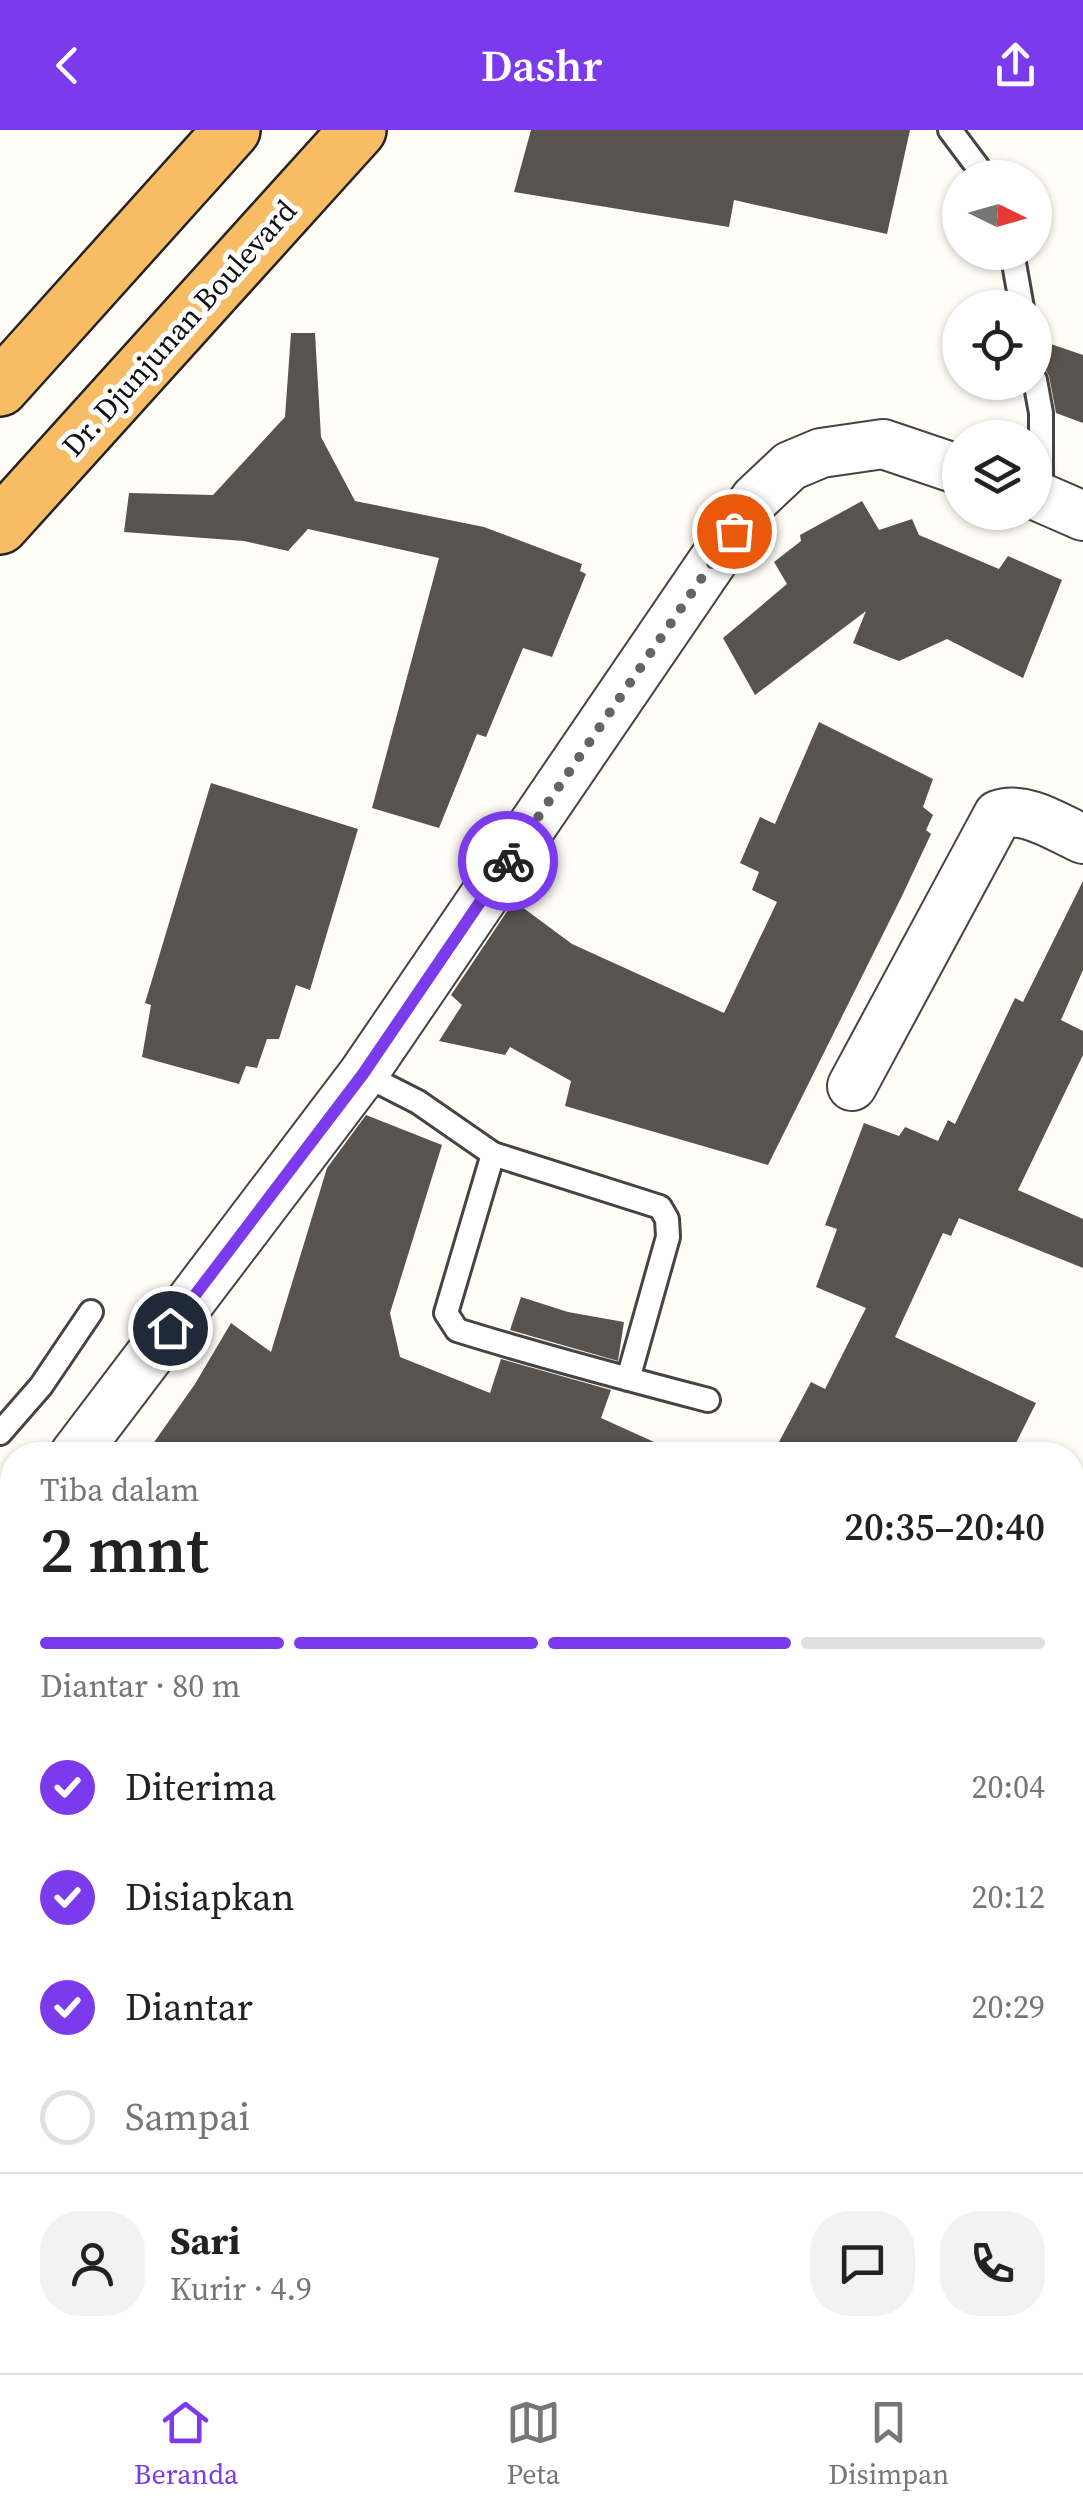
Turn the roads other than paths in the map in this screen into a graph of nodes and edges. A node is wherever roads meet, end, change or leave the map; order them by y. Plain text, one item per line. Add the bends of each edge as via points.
1 (232, 130) edge
2 (358, 130) edge
3 (950, 130) edge
4 (972, 160) edge
5 (0, 388) edge
6 (1039, 400) edge
7 (942, 464) edge
8 (1053, 503) edge
9 (0, 526) edge
10 (1083, 839) edge
11 (363, 1074) junction
12 (852, 1086) dead end
13 (493, 1154) junction
14 (91, 1312) dead end
15 (628, 1379) junction
16 (708, 1400) dead end
17 (0, 1434) edge
18 (84, 1442) edge

1 - 5 highway
2 - 9 highway, Dr. Djunjunan Boulevard
3 - 4 lane
6 - 8 lane
7 - 11 street via 883,444 821,453 790,466 755,499
10 - 12 street via 1026,814 998,815
11 - 13 lane
11 - 18 street
13 - 15 lane via 660,1207 667,1218 668,1238
13 - 15 lane via 446,1313 449,1322 456,1330
14 - 17 lane
15 - 16 lane

